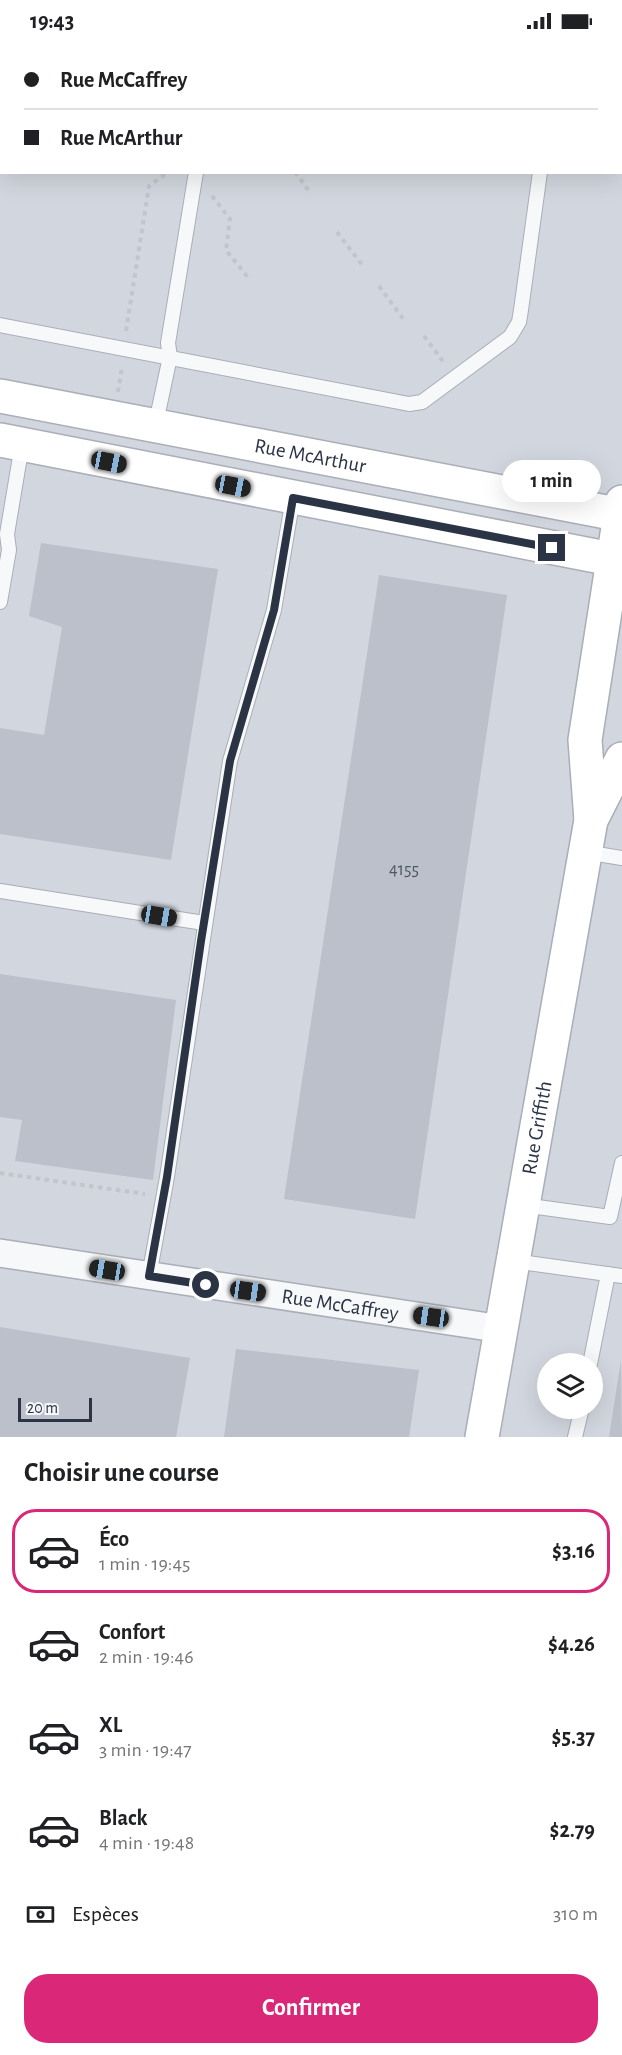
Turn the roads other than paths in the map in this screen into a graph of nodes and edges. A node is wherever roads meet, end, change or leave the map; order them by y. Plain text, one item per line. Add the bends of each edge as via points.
1 (196, 174) edge
2 (540, 174) edge
3 (0, 325) edge
4 (170, 357) junction
5 (0, 396) edge
6 (155, 427) junction
7 (11, 442) edge
8 (293, 498) junction
9 (621, 510) edge
10 (4, 533) edge
11 (618, 561) edge
12 (0, 602) edge
13 (622, 759) edge
14 (591, 820) junction
15 (585, 852) junction
16 (622, 858) edge
17 (0, 891) edge
18 (204, 922) junction
19 (622, 1163) edge
20 (523, 1205) junction
21 (616, 1218) edge
22 (0, 1253) edge
23 (513, 1261) junction
24 (615, 1275) edge
25 (149, 1276) junction
26 (502, 1329) junction
27 (594, 1353) edge
28 (579, 1419) edge
29 (482, 1437) edge
30 (575, 1437) edge

1 - 4 lane via 168,344
2 - 4 lane via 519,322 510,337 422,402 409,404
3 - 4 lane
4 - 6 lane
5 - 6 street, Rue McArthur
6 - 9 street, Rue McArthur
7 - 8 street, Rue McArthur
7 - 10 lane
8 - 11 street, Rue McArthur
8 - 18 lane via 274,610 230,761
9 - 11 street, Rue Griffith
10 - 12 lane via 9,550
11 - 14 street, Rue Griffith via 585,740
13 - 14 street, Rue Griffith
14 - 15 street, Rue Griffith
15 - 16 lane
15 - 20 street, Rue Griffith
17 - 18 lane
18 - 25 lane
19 - 21 lane
20 - 21 lane
20 - 23 street, Rue Griffith
22 - 25 street, Rue McCaffrey
23 - 24 lane
23 - 26 street, Rue Griffith
24 - 27 lane
25 - 26 street, Rue McCaffrey
26 - 29 street, Rue Griffith
28 - 30 lane

